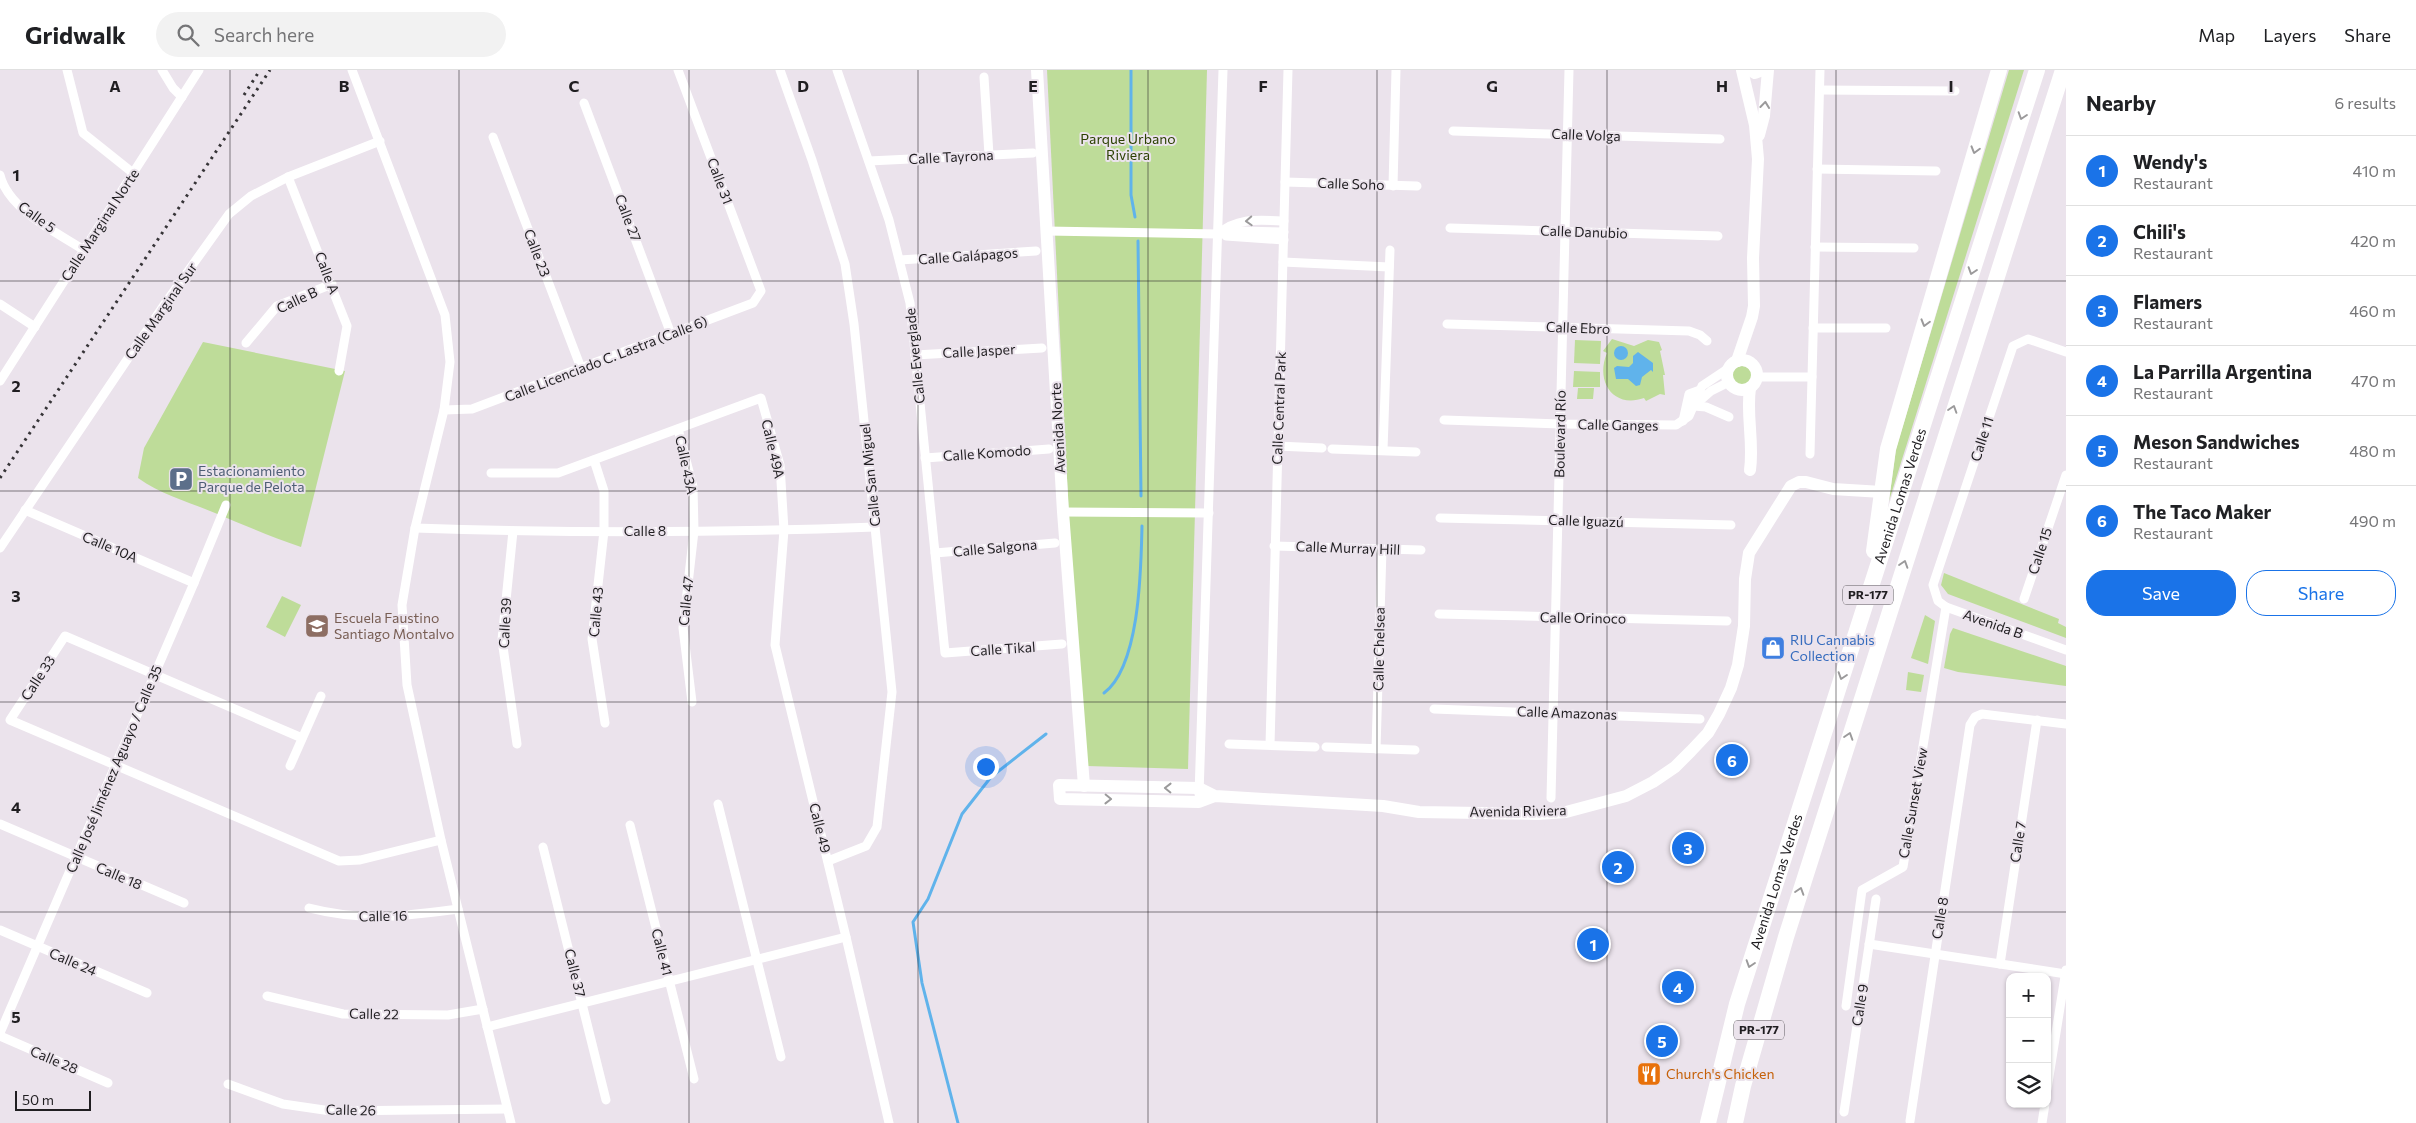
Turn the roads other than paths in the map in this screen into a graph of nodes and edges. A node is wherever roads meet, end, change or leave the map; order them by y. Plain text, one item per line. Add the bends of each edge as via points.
1 (67, 70) edge
2 (162, 70) edge
3 (199, 70) edge
4 (352, 70) edge
5 (678, 70) edge
6 (780, 70) edge
7 (837, 70) edge
8 (1037, 70) edge
9 (1223, 70) edge
10 (1288, 70) edge
11 (1396, 70) edge
12 (1569, 70) edge
13 (1742, 70) edge
14 (1749, 70) edge
15 (1763, 70) edge
16 (1768, 70) edge
17 (1820, 70) edge
18 (1999, 70) edge
19 (2037, 70) edge
20 (2063, 70) edge
21 (984, 77) dead end
22 (1820, 90) junction
23 (1954, 91) dead end
24 (182, 97) junction
25 (1750, 102) junction
26 (584, 103) dead end
27 (1453, 131) dead end
28 (1568, 135) junction
29 (493, 137) dead end
30 (380, 140) junction
31 (1720, 140) dead end
32 (1758, 140) junction
33 (1033, 153) dead end
34 (989, 155) junction
35 (869, 161) junction
36 (1818, 169) junction
37 (1936, 171) dead end
38 (133, 173) junction
39 (0, 175) edge
40 (288, 177) junction
41 (1285, 182) junction
42 (1393, 186) junction
43 (1417, 186) dead end
44 (1284, 221) junction
45 (1450, 228) dead end
46 (1046, 231) junction
47 (1565, 231) junction
48 (1218, 234) junction
49 (1284, 236) junction
50 (1718, 236) dead end
51 (1815, 247) junction
52 (1914, 248) dead end
53 (84, 250) junction
54 (1390, 250) dead end
55 (1036, 251) dead end
56 (900, 260) junction
57 (1283, 262) junction
58 (1389, 267) junction
59 (332, 284) junction
60 (761, 292) joint
61 (0, 304) edge
62 (1752, 317) junction
63 (1447, 324) dead end
64 (35, 327) junction
65 (1563, 328) junction
66 (1813, 328) junction
67 (1886, 328) dead end
68 (672, 334) junction
69 (1707, 341) dead end
70 (246, 343) dead end
71 (1042, 348) dead end
72 (2066, 352) edge
73 (915, 355) junction
74 (1751, 363) junction
75 (1733, 365) junction
76 (581, 368) junction
77 (339, 371) dead end
78 (1812, 377) junction
79 (0, 381) edge
80 (1754, 383) junction
81 (1732, 386) junction
82 (1700, 390) junction
83 (1694, 406) junction
84 (444, 410) junction
85 (1729, 417) dead end
86 (1444, 420) dead end
87 (1683, 421) junction
88 (1561, 424) junction
89 (678, 429) junction
90 (1752, 434) junction
91 (1277, 446) junction
92 (1322, 448) dead end
93 (1049, 449) dead end
94 (1332, 449) dead end
95 (1383, 450) junction
96 (1416, 452) dead end
97 (1810, 454) dead end
98 (925, 458) junction
99 (594, 460) junction
100 (1750, 470) dead end
101 (491, 473) dead end
102 (2066, 475) edge
103 (1882, 492) junction
104 (226, 505) dead end
105 (25, 510) junction
106 (1064, 512) junction
107 (1209, 513) junction
108 (1440, 518) dead end
109 (1558, 521) junction
110 (875, 526) junction
111 (1731, 526) dead end
112 (415, 528) junction
113 (784, 530) junction
114 (604, 531) junction
115 (694, 531) junction
116 (513, 532) junction
117 (1055, 543) dead end
118 (1274, 546) junction
119 (0, 548) edge
120 (1382, 550) junction
121 (1421, 550) dead end
122 (935, 553) junction
123 (194, 583) junction
124 (1933, 585) joint
125 (2024, 599) dead end
126 (1865, 602) junction
127 (1946, 607) junction
128 (1439, 614) dead end
129 (1556, 617) junction
130 (1727, 621) dead end
131 (1062, 644) dead end
132 (2066, 650) edge
133 (945, 653) joint
134 (154, 675) junction
135 (321, 696) dead end
136 (692, 702) dead end
137 (1434, 710) dead end
138 (1554, 712) junction
139 (1700, 719) dead end
140 (2037, 720) junction
141 (605, 723) dead end
142 (2066, 724) edge
143 (302, 738) junction
144 (517, 744) dead end
145 (1229, 744) dead end
146 (1270, 745) junction
147 (1326, 746) dead end
148 (1315, 747) dead end
149 (1376, 749) junction
150 (1415, 750) dead end
151 (115, 766) junction
152 (290, 766) dead end
153 (1084, 786) junction
154 (1199, 788) junction
155 (1215, 796) junction
156 (1551, 798) dead end
157 (1199, 802) junction
158 (718, 804) dead end
159 (0, 824) edge
160 (630, 825) dead end
161 (441, 840) junction
162 (543, 847) dead end
163 (76, 857) junction
164 (828, 861) junction
165 (1876, 899) dead end
166 (184, 904) dead end
167 (309, 908) dead end
168 (458, 910) junction
169 (0, 930) edge
170 (846, 937) junction
171 (1869, 944) junction
172 (37, 946) junction
173 (1935, 954) junction
174 (757, 960) junction
175 (2000, 964) junction
176 (2066, 970) edge
177 (2066, 974) edge
178 (670, 981) junction
179 (146, 993) dead end
180 (267, 996) dead end
181 (582, 1003) junction
182 (1846, 1006) dead end
183 (483, 1009) junction
184 (487, 1026) junction
185 (0, 1035) edge
186 (781, 1057) dead end
187 (2051, 1065) edge
188 (694, 1079) dead end
189 (108, 1083) dead end
190 (228, 1084) dead end
191 (606, 1100) dead end
192 (507, 1108) junction
193 (2044, 1108) edge
194 (1844, 1112) dead end
195 (1910, 1121) dead end
196 (511, 1123) edge
197 (889, 1123) edge
198 (1708, 1123) edge
199 (1735, 1123) edge
200 (2042, 1123) edge

1 - 38 street via 83,133
2 - 24 street
3 - 24 street, Calle Marginal Norte
4 - 30 street
5 - 60 street, Calle 31
6 - 110 street, Calle San Miguel via 845,264
7 - 35 street, Calle Everglade
8 - 46 street, Avenida Norte
9 - 48 street
10 - 41 street, Calle Central Park
11 - 42 street
12 - 28 street, Boulevard Río
13 - 25 street
14 - 15 street
14 - 25 street
32 -> 16 street via 1764,116
17 - 22 street
18 -> 103 highway via 1888,449
19 -> 126 highway, Avenida Lomas Verdes / PR-177
199 -> 20 highway, Avenida Lomas Verdes / PR-177 via 1786,937
21 - 34 street
22 - 23 street
22 - 36 street
24 - 38 street, Calle Marginal Norte
25 - 32 street
26 - 68 street, Calle 27
27 - 28 street, Calle Volga
28 - 31 street, Calle Volga
28 - 47 street, Boulevard Río
29 - 76 street, Calle 23
30 - 40 street, Calle Marginal Sur
30 - 84 street via 445,315 450,362
32 - 62 street
33 - 34 street, Calle Tayrona
34 - 35 street, Calle Tayrona
35 - 56 street, Calle Everglade
36 - 37 street
36 - 51 street
38 - 53 street, Calle Marginal Norte
39 - 53 street, Calle 5 via 3,188 20,207
40 - 59 street, Calle A
40 - 105 street, Calle Marginal Sur via 251,196 229,214
41 - 42 street, Calle Soho
41 - 44 street, Calle Central Park
42 - 43 street, Calle Soho
44 -> 48 street via 1244,220 1229,225
44 - 49 street, Calle Central Park
45 - 47 street, Calle Danubio
46 - 48 street
46 - 106 street, Avenida Norte
47 - 50 street, Calle Danubio
47 - 65 street, Boulevard Río
48 - 49 street via 1238,238
48 - 107 street
49 - 57 street, Calle Central Park
51 - 52 street
51 - 66 street
53 - 64 street, Calle Marginal Norte
54 - 58 street
55 - 56 street, Calle Galápagos
56 - 73 street, Calle Everglade via 910,302
57 - 58 street
57 - 91 street, Calle Central Park
58 - 95 street
59 - 70 street, Calle B via 276,306
59 - 77 street, Calle A via 347,326
60 - 68 street, Calle Licenciado C. Lastra (Calle 6) via 753,304
61 - 64 street
62 - 74 street
62 - 75 street
63 - 65 street, Calle Ebro
64 - 79 street, Calle Marginal Norte
65 - 69 street, Calle Ebro via 1689,331
65 - 88 street, Boulevard Río
66 - 67 street
66 - 78 street
68 - 76 street, Calle Licenciado C. Lastra (Calle 6)
71 - 73 street, Calle Jasper
72 - 124 street, Calle 11 via 2028,339 2013,346
73 - 98 street, Calle Everglade
74 - 75 street
74 - 80 street via 1756,371
75 - 81 street via 1728,378
75 - 82 street via 1710,379
76 - 84 street, Calle Licenciado C. Lastra (Calle 6) via 472,410
78 - 80 street
78 - 97 street
80 - 81 street
80 - 90 street via 1748,400
81 - 83 street via 1712,391
81 - 90 street
82 - 83 street
82 - 87 street via 1689,394
83 - 85 street via 1706,407
83 - 87 street
84 - 112 street
86 - 88 street, Calle Ganges
87 - 88 street, Calle Ganges via 1668,426
88 - 109 street, Boulevard Río
89 - 99 street
89 - 113 street, Calle 49A via 761,398 780,465
89 - 115 street, Calle 43A via 693,488
90 - 100 street
91 - 92 street
91 - 118 street, Calle Central Park
93 - 98 street, Calle Komodo
94 - 95 street
95 - 96 street
98 - 122 street, Calle Everglade
99 - 101 street via 558,473
99 - 114 street via 604,491
102 - 125 street, Calle 15
103 - 126 highway
103 - 155 street, Avenida Riviera via 1833,489 1806,482 1792,486 1749,553 1738,665 1719,714 1708,733 1675,767 1626,796 1566,812 1538,814 1419,812 1383,806
104 - 123 street, Calle José Jiménez Aguayo / Calle 35
105 - 119 street, Calle Marginal Sur
105 - 123 street, Calle 10A
106 - 107 street
106 - 153 street, Avenida Norte
107 - 154 street
108 - 109 street, Calle Iguazú
109 - 111 street, Calle Iguazú
109 - 129 street, Boulevard Río
110 - 113 street, Calle 8
110 - 164 street, Calle San Miguel via 892,692 878,827 866,846
112 - 116 street, Calle 8
112 - 161 street via 402,605 407,686
113 - 115 street, Calle 8
113 - 164 street, Calle 49 via 775,645
114 - 115 street, Calle 8
114 - 116 street, Calle 8
114 - 141 street, Calle 43 via 592,639
115 - 136 street, Calle 47 via 683,628
116 - 144 street, Calle 39 via 502,640
117 - 122 street, Calle Salgona
118 - 120 street, Calle Murray Hill
118 - 146 street, Calle Central Park
120 - 121 street, Calle Murray Hill
120 - 149 street, Calle Chelsea
122 - 133 street, Calle Everglade
123 - 134 street, Calle José Jiménez Aguayo / Calle 35
124 - 127 street, Avenida B via 1938,601
126 -> 198 highway, Avenida Lomas Verdes / PR-177 via 1737,1004
127 - 132 street, Avenida B
127 - 182 street, Calle Sunset View via 1903,867 1862,890
128 - 129 street, Calle Orinoco
129 - 130 street, Calle Orinoco
129 - 138 street, Boulevard Río
131 - 133 street, Calle Tikal
134 - 143 street
134 - 151 street, Calle José Jiménez Aguayo / Calle 35
134 - 151 street, Calle 33 via 65,636 10,720
135 - 143 street
137 - 138 street, Calle Amazonas
138 - 139 street, Calle Amazonas
138 - 156 street, Boulevard Río
140 - 142 street
140 - 173 street, Calle 8 via 1982,714 1975,717 1970,725
140 - 175 street, Calle 7
143 - 152 street
145 - 146 street
146 - 148 street
147 - 149 street
149 - 150 street
151 - 161 street via 339,860 360,860
151 - 163 street, Calle José Jiménez Aguayo / Calle 35
154 -> 153 street, Avenida Riviera
153 -> 157 street, Avenida Riviera via 1059,785 1060,799
154 - 155 street, Avenida Riviera
154 - 157 street
155 - 157 street, Avenida Riviera
158 - 174 street
159 - 163 street, Calle 18
160 - 178 street, Calle 41
161 - 168 street
162 - 181 street, Calle 37
163 - 166 street, Calle 18
163 - 172 street, Calle José Jiménez Aguayo / Calle 35
164 - 170 street, Calle 49
165 - 171 street, Calle 9
167 - 168 street, Calle 16 via 340,916 392,918
168 - 183 street
169 - 172 street, Calle 24
170 - 174 street
170 - 197 street, Calle 49
171 - 173 street
171 - 194 street, Calle 9
172 - 179 street, Calle 24
172 - 185 street, Calle José Jiménez Aguayo / Calle 35
173 - 175 street
173 - 195 street, Calle 8
174 - 178 street
174 - 186 street
175 - 177 street
176 - 177 street
177 - 187 street
178 - 181 street
178 - 188 street, Calle 41
180 - 183 street, Calle 22 via 343,1014 448,1015
181 - 184 street
181 - 191 street, Calle 37
183 - 184 street
184 - 192 street
185 - 189 street, Calle 28
190 - 192 street, Calle 26 via 283,1104 331,1111
192 - 196 street
193 - 200 street

